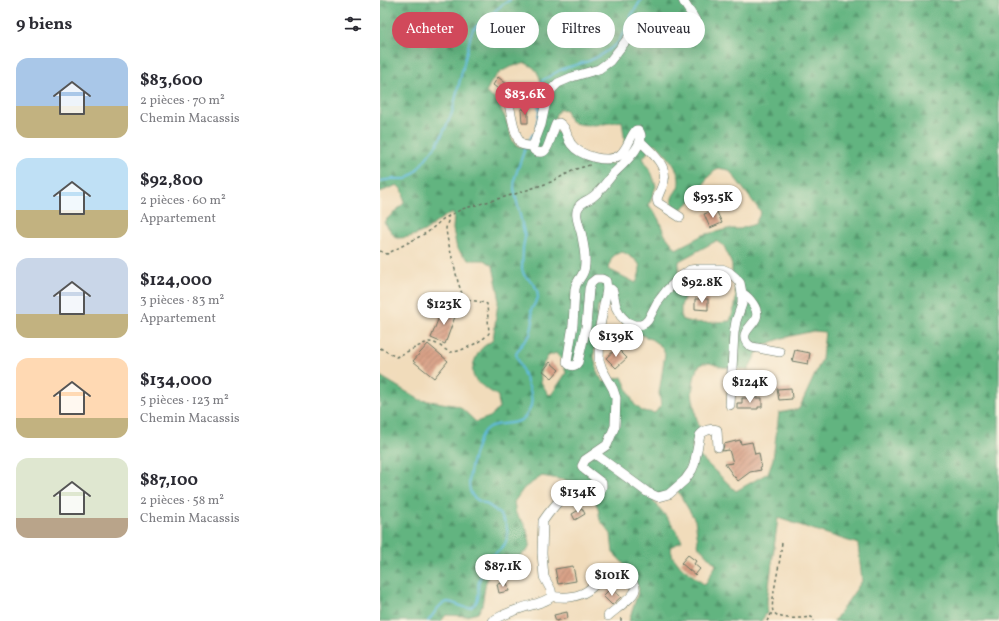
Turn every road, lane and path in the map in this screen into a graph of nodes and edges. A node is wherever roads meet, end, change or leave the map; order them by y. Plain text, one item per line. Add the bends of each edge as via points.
1 (683, 0) edge
2 (507, 92) dead end
3 (640, 141) junction
4 (528, 146) junction
5 (602, 158) junction
6 (448, 217) junction
7 (680, 217) dead end
8 (380, 251) edge
9 (607, 289) junction
10 (742, 293) junction
11 (380, 348) edge
12 (780, 352) dead end
13 (730, 405) dead end
14 (718, 447) dead end
15 (595, 454) junction
16 (782, 543) dead end
17 (552, 596) junction
18 (773, 611) junction
19 (608, 616) dead end
20 (492, 621) edge
21 (767, 621) edge
22 (814, 621) edge

1 - 4 street via 695,18 695,34 687,36 647,21 640,23 610,61 599,69 572,76 550,90 541,126
2 - 4 street via 518,140
3 - 5 street via 640,132 636,130 620,155
3 - 7 street via 662,167 664,179 658,203
3 - 9 street via 628,159 596,194 579,206 577,211 585,262 584,272 575,289 567,358 570,365 574,366 578,362 586,327 590,285 596,279 602,279 606,281
4 - 5 street via 536,152 546,150 552,132 559,123 565,128 571,145 576,150 584,155
5 - 6 path via 551,182 462,209
6 - 8 path via 393,252 387,254
6 - 11 path via 447,237 458,282 466,298 485,302 489,333 487,337 454,352 429,342 396,357
9 - 10 street via 613,291 616,307 621,316 634,325 645,323 667,290 690,270 722,269 729,272 740,283
9 - 15 street via 600,326 599,360 616,398 615,426 607,446
10 - 12 street via 753,303 757,314 754,323 746,332 749,346
10 - 13 street via 742,304 734,333
14 - 15 street via 716,429 702,432 692,470 685,480 668,494 658,497
15 - 17 street via 585,460 582,466 602,483 602,487 599,490 575,488 567,491 543,522 544,577
16 - 18 path via 774,587
17 - 19 street via 560,598 582,594 609,571 616,570 634,585 634,594
17 - 20 street
18 - 21 path
18 - 22 path via 782,618 791,620 811,617

